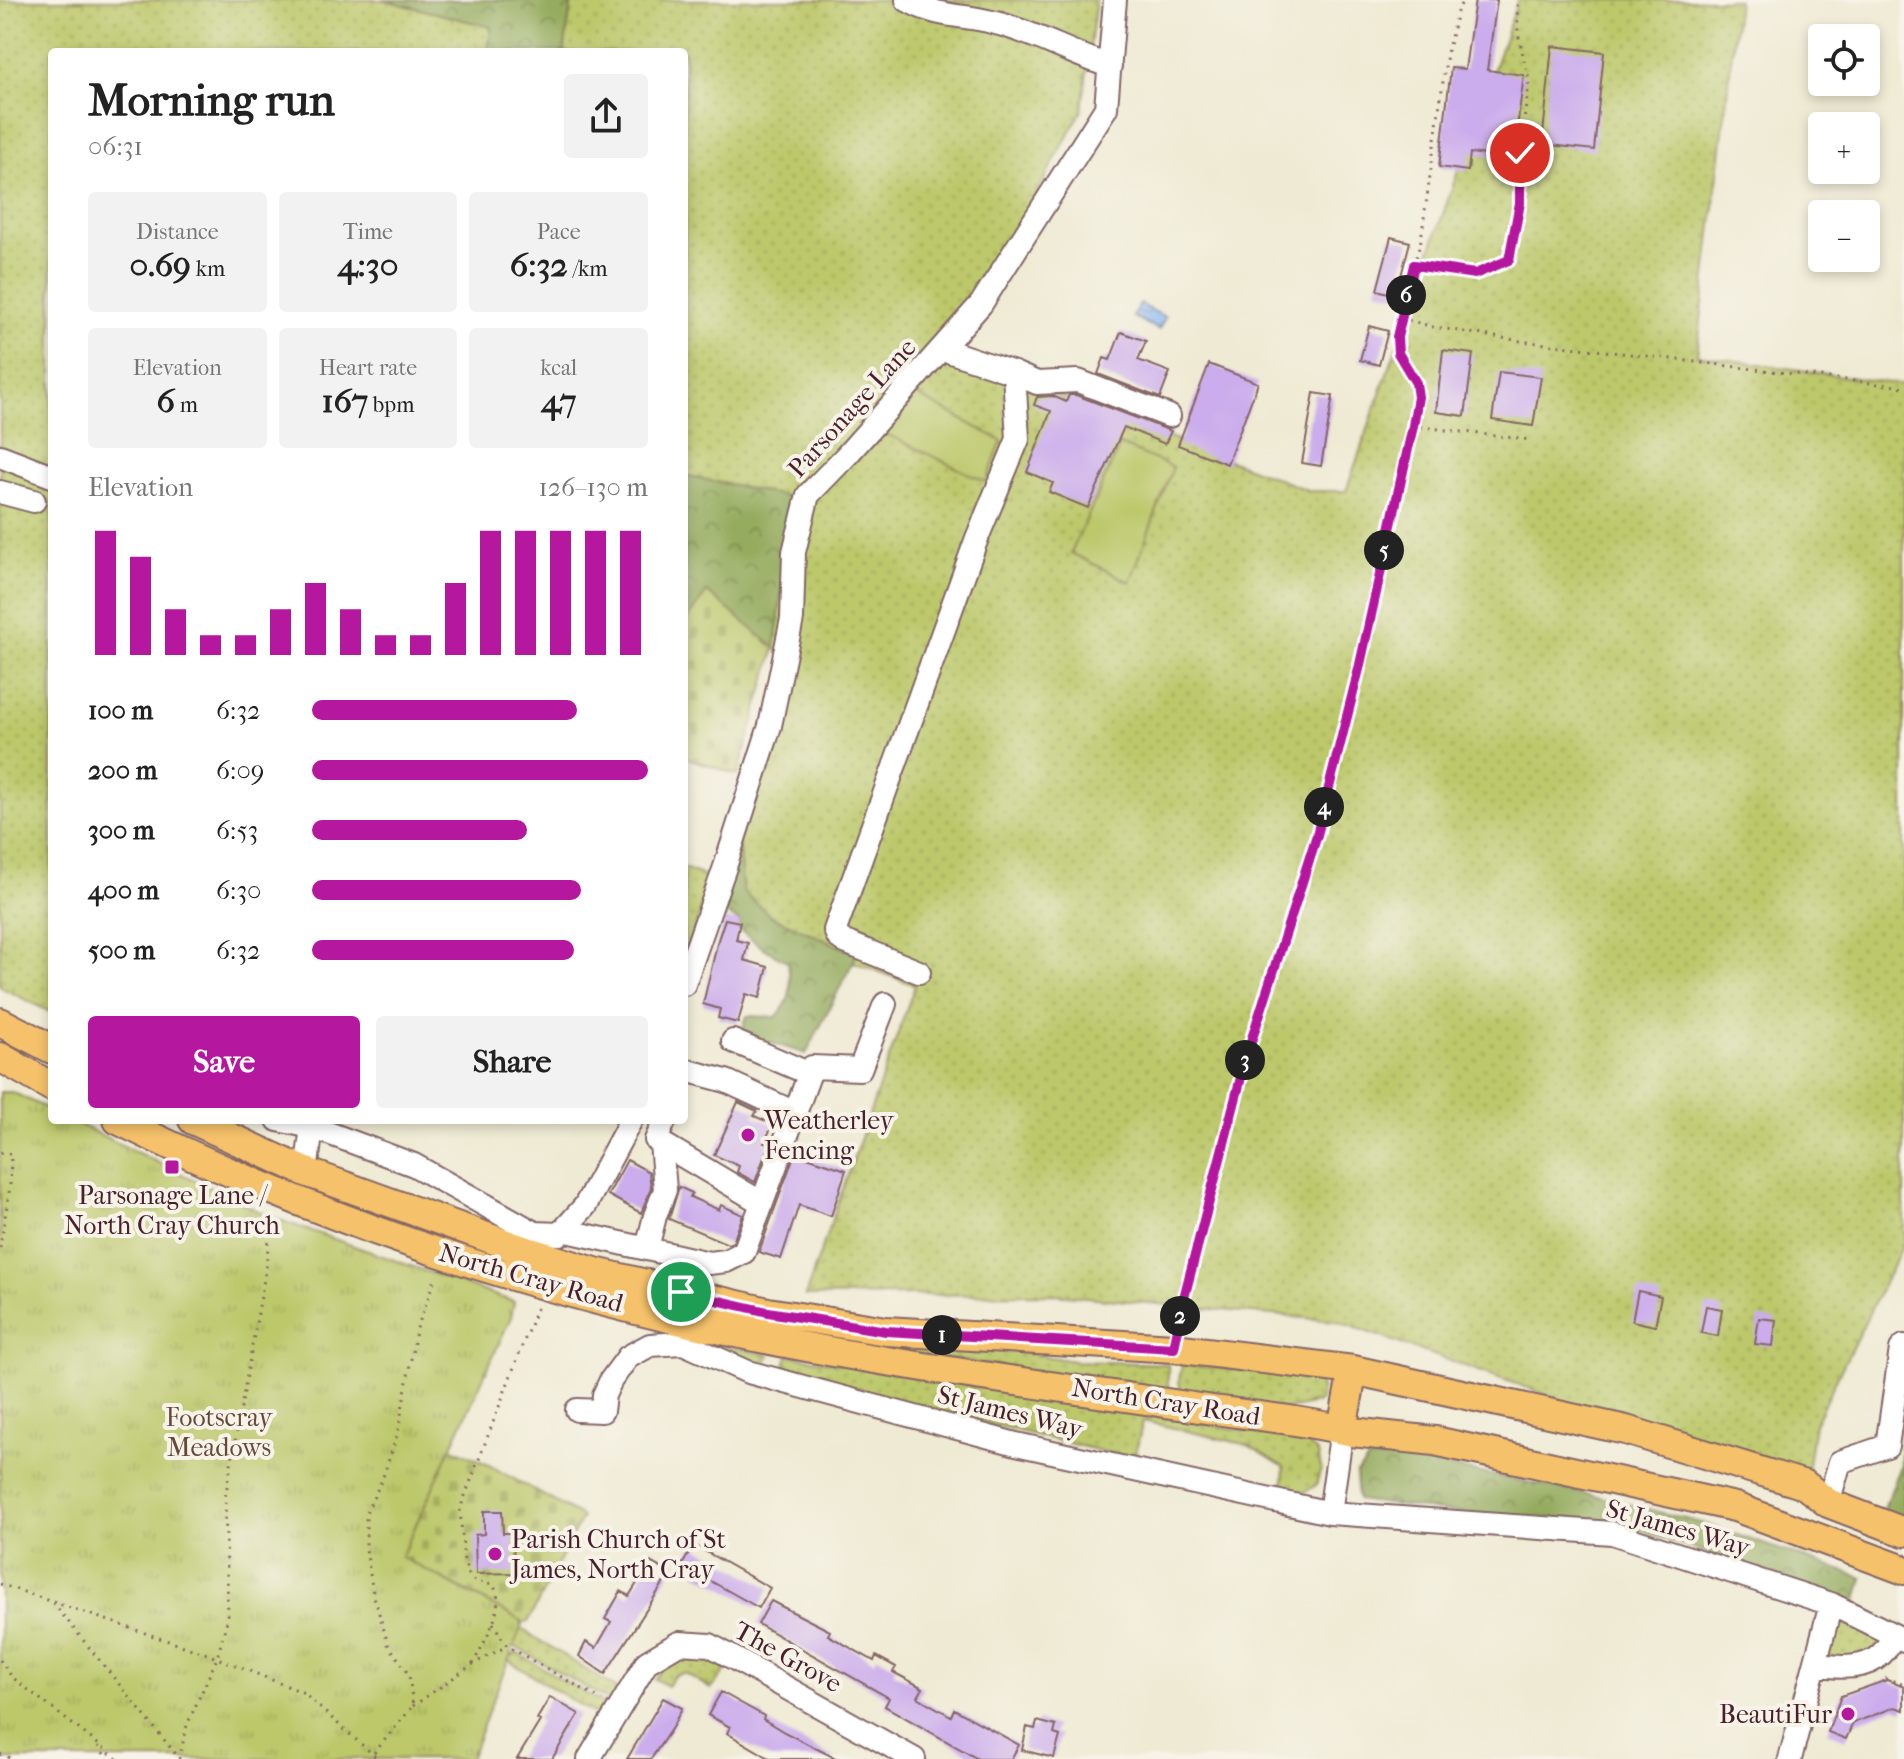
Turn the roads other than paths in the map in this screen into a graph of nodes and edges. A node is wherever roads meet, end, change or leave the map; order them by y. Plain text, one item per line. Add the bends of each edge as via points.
1 (907, 0) edge
2 (1115, 0) edge
3 (1110, 66) junction
4 (942, 349) junction
5 (1014, 373) junction
6 (1169, 416) dead end
7 (0, 456) edge
8 (48, 474) edge
9 (0, 492) edge
10 (34, 501) dead end
11 (919, 972) dead end
12 (688, 973) edge
13 (885, 1004) dead end
14 (0, 1022) edge
15 (733, 1041) dead end
16 (48, 1047) edge
17 (0, 1057) edge
18 (688, 1071) edge
19 (810, 1074) junction
20 (26, 1080) edge
21 (795, 1113) junction
22 (126, 1124) edge
23 (202, 1124) edge
24 (314, 1124) edge
25 (629, 1124) edge
26 (663, 1124) edge
27 (661, 1143) junction
28 (306, 1172) junction
29 (762, 1203) junction
30 (563, 1230) junction
31 (647, 1248) junction
32 (1904, 1346) edge
33 (1353, 1370) junction
34 (577, 1410) dead end
35 (1342, 1429) junction
36 (1828, 1503) junction
37 (1330, 1513) junction
38 (1904, 1532) edge
39 (1904, 1570) edge
40 (1831, 1604) junction
41 (1898, 1637) edge
42 (1816, 1664) junction
43 (589, 1759) edge
44 (914, 1759) edge
45 (1790, 1759) edge

1 - 3 street via 949,17 990,21
2 - 3 street, Parsonage Lane
3 - 4 street, Parsonage Lane via 1106,108 981,304
4 - 5 street
4 - 12 street, Parsonage Lane via 808,495 794,552 792,619 770,726
5 - 6 street via 1037,383 1078,381
5 - 11 street via 1018,439 835,930 845,942
7 - 8 street
9 - 10 street
13 - 19 street via 860,1069 812,1067
14 - 16 main road
15 - 19 street
17 - 20 main road
18 - 21 street via 726,1081
19 - 21 street
21 - 29 street
22 - 35 main road, North Cray Road via 282,1195 587,1299 812,1348
23 - 28 main road, North Cray Road
24 - 28 street
24 - 30 street via 414,1165 535,1233
25 - 30 street via 585,1206
26 - 27 street via 656,1140
27 - 29 street
27 - 31 street via 665,1190
28 - 33 main road, North Cray Road via 595,1272 768,1312 886,1331 1174,1348
29 - 31 street via 744,1252 726,1261 709,1263
30 - 31 street
32 - 36 street via 1887,1446 1840,1462
33 - 35 main road
33 - 36 main road, North Cray Road via 1626,1430 1805,1485
34 - 37 street, St James Way via 602,1419 604,1395 628,1357 650,1345 683,1343 748,1372 1016,1444
35 - 37 street
35 - 39 main road, North Cray Road via 1435,1441 1735,1507
36 - 38 main road, North Cray Road
37 - 40 street, St James Way via 1612,1533
40 - 41 street, St James Way
40 - 42 street
41 - 42 street via 1875,1660 1858,1667
42 - 45 street
43 - 44 street, The Grove via 647,1662 679,1643 710,1645

